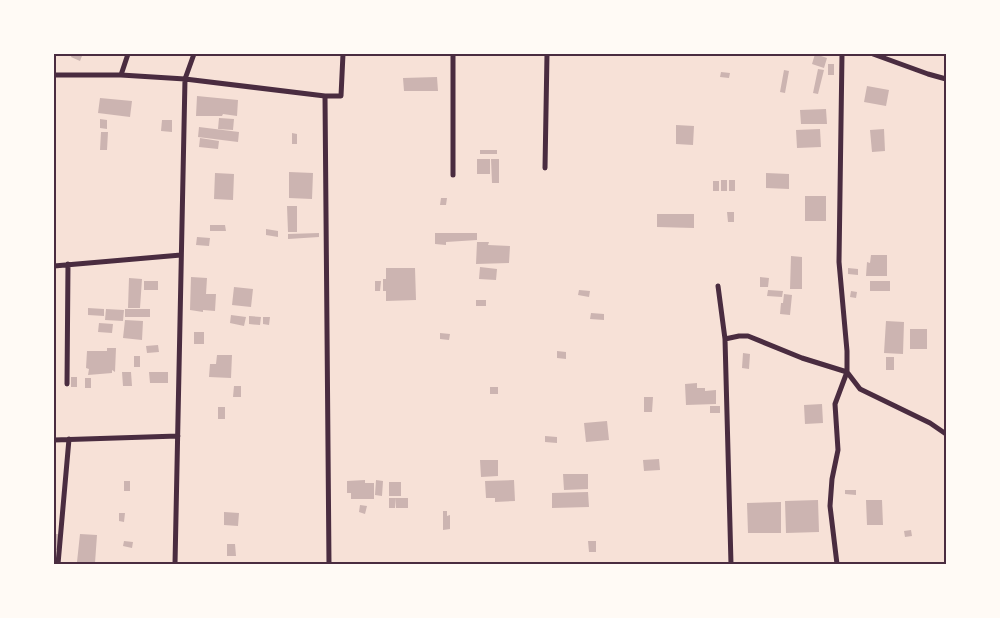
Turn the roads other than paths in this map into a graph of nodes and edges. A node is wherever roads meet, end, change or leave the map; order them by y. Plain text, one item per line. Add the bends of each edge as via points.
1 (128, 54) edge
2 (194, 54) edge
3 (343, 54) edge
4 (453, 54) edge
5 (547, 54) edge
6 (842, 54) edge
7 (873, 54) edge
8 (121, 75) junction
9 (54, 76) edge
10 (185, 79) junction
11 (946, 79) edge
12 (325, 96) junction
13 (545, 168) dead end
14 (452, 175) dead end
15 (181, 255) junction
16 (68, 264) junction
17 (54, 266) edge
18 (718, 286) dead end
19 (725, 339) junction
20 (847, 372) junction
21 (67, 384) dead end
22 (946, 434) edge
23 (178, 436) junction
24 (69, 439) junction
25 (54, 440) edge
26 (58, 564) edge
27 (175, 564) edge
28 (329, 564) edge
29 (732, 564) edge
30 (836, 564) edge

1 - 8 street
2 - 10 street
3 - 12 street via 342,96
4 - 14 street
5 - 13 street
6 - 20 street via 839,262
7 - 11 street
8 - 9 street
8 - 10 street
10 - 12 street
10 - 15 street
12 - 28 street
15 - 16 street
15 - 23 street
16 - 17 street
16 - 21 street
18 - 19 street
19 - 20 street via 748,336
19 - 29 street
20 - 22 street via 860,389
20 - 30 street via 835,404 838,450 830,506
23 - 24 street
23 - 27 street
24 - 25 street
24 - 26 street

